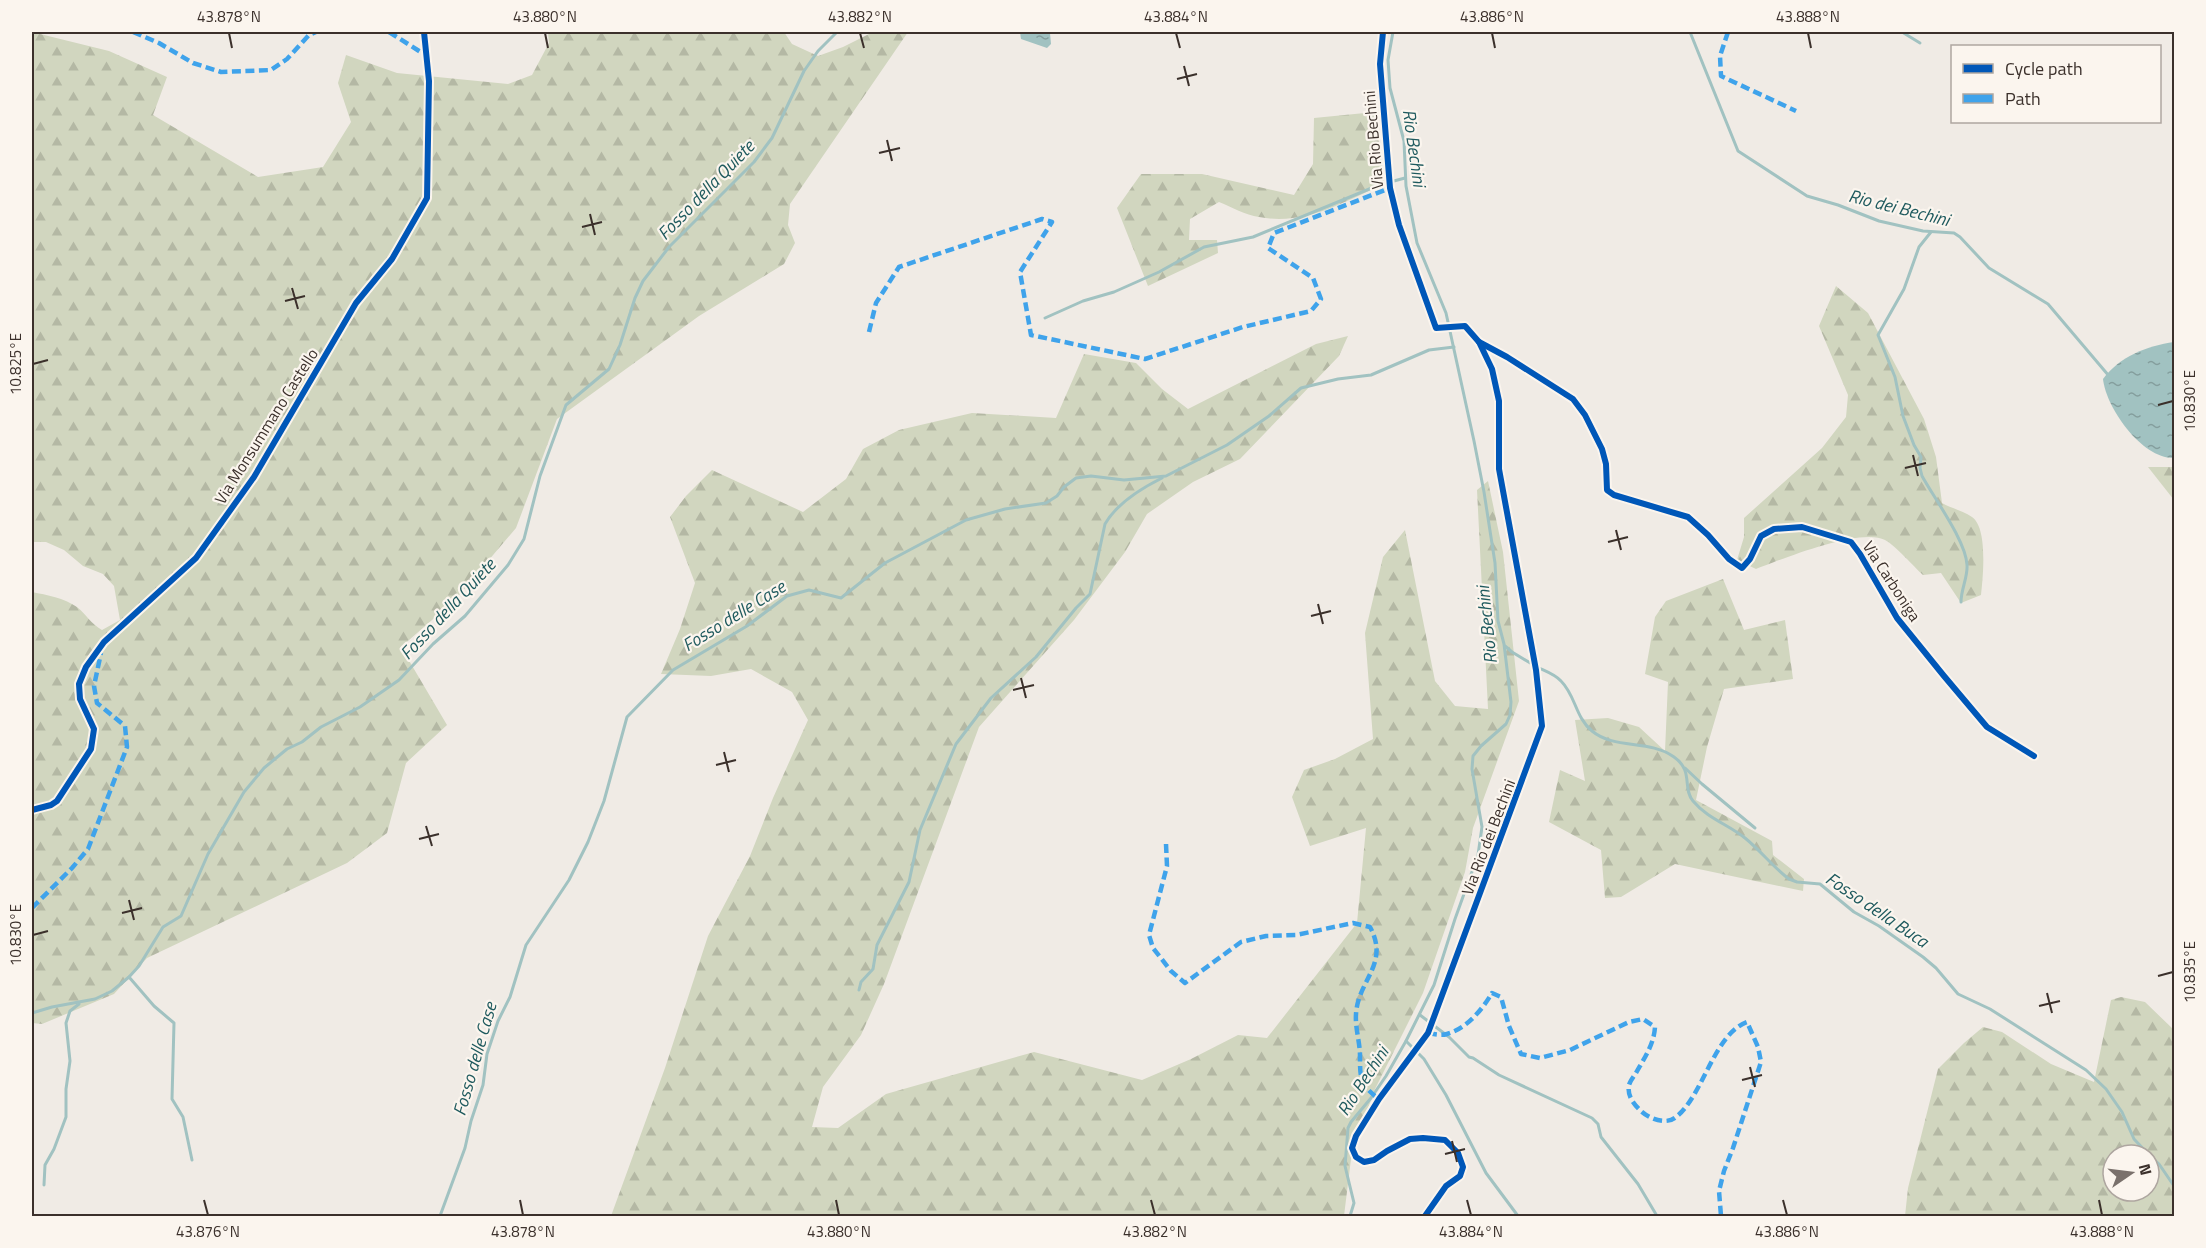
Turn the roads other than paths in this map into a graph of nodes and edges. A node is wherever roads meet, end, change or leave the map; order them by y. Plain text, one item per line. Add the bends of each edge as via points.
1 (424, 32) edge
2 (1383, 32) edge
3 (1454, 326) joint
4 (1479, 342) junction
5 (2034, 756) dead end
6 (32, 810) edge
7 (1425, 1216) edge

1 - 6 street, Via Monsummano Castello via 429,81 427,198 392,259 356,303 254,477 196,558 104,642 86,667 79,684 80,699 94,729 91,749 57,801
2 - 3 street, Via Rio Bechini via 1380,64 1390,188 1427,309 1436,328
3 - 4 street, Via Rio dei Bechini via 1466,326
4 - 5 street, Via Carboniga via 1573,399 1602,449 1607,490 1688,517 1742,568 1761,536 1774,529 1802,527 1851,542 1896,618 1980,719
4 - 7 street, Via Rio dei Bechini via 1492,369 1499,401 1499,469 1536,670 1542,726 1428,1033 1379,1099 1352,1148 1364,1162 1410,1139 1445,1140 1458,1153 1463,1167 1460,1176 1446,1186

